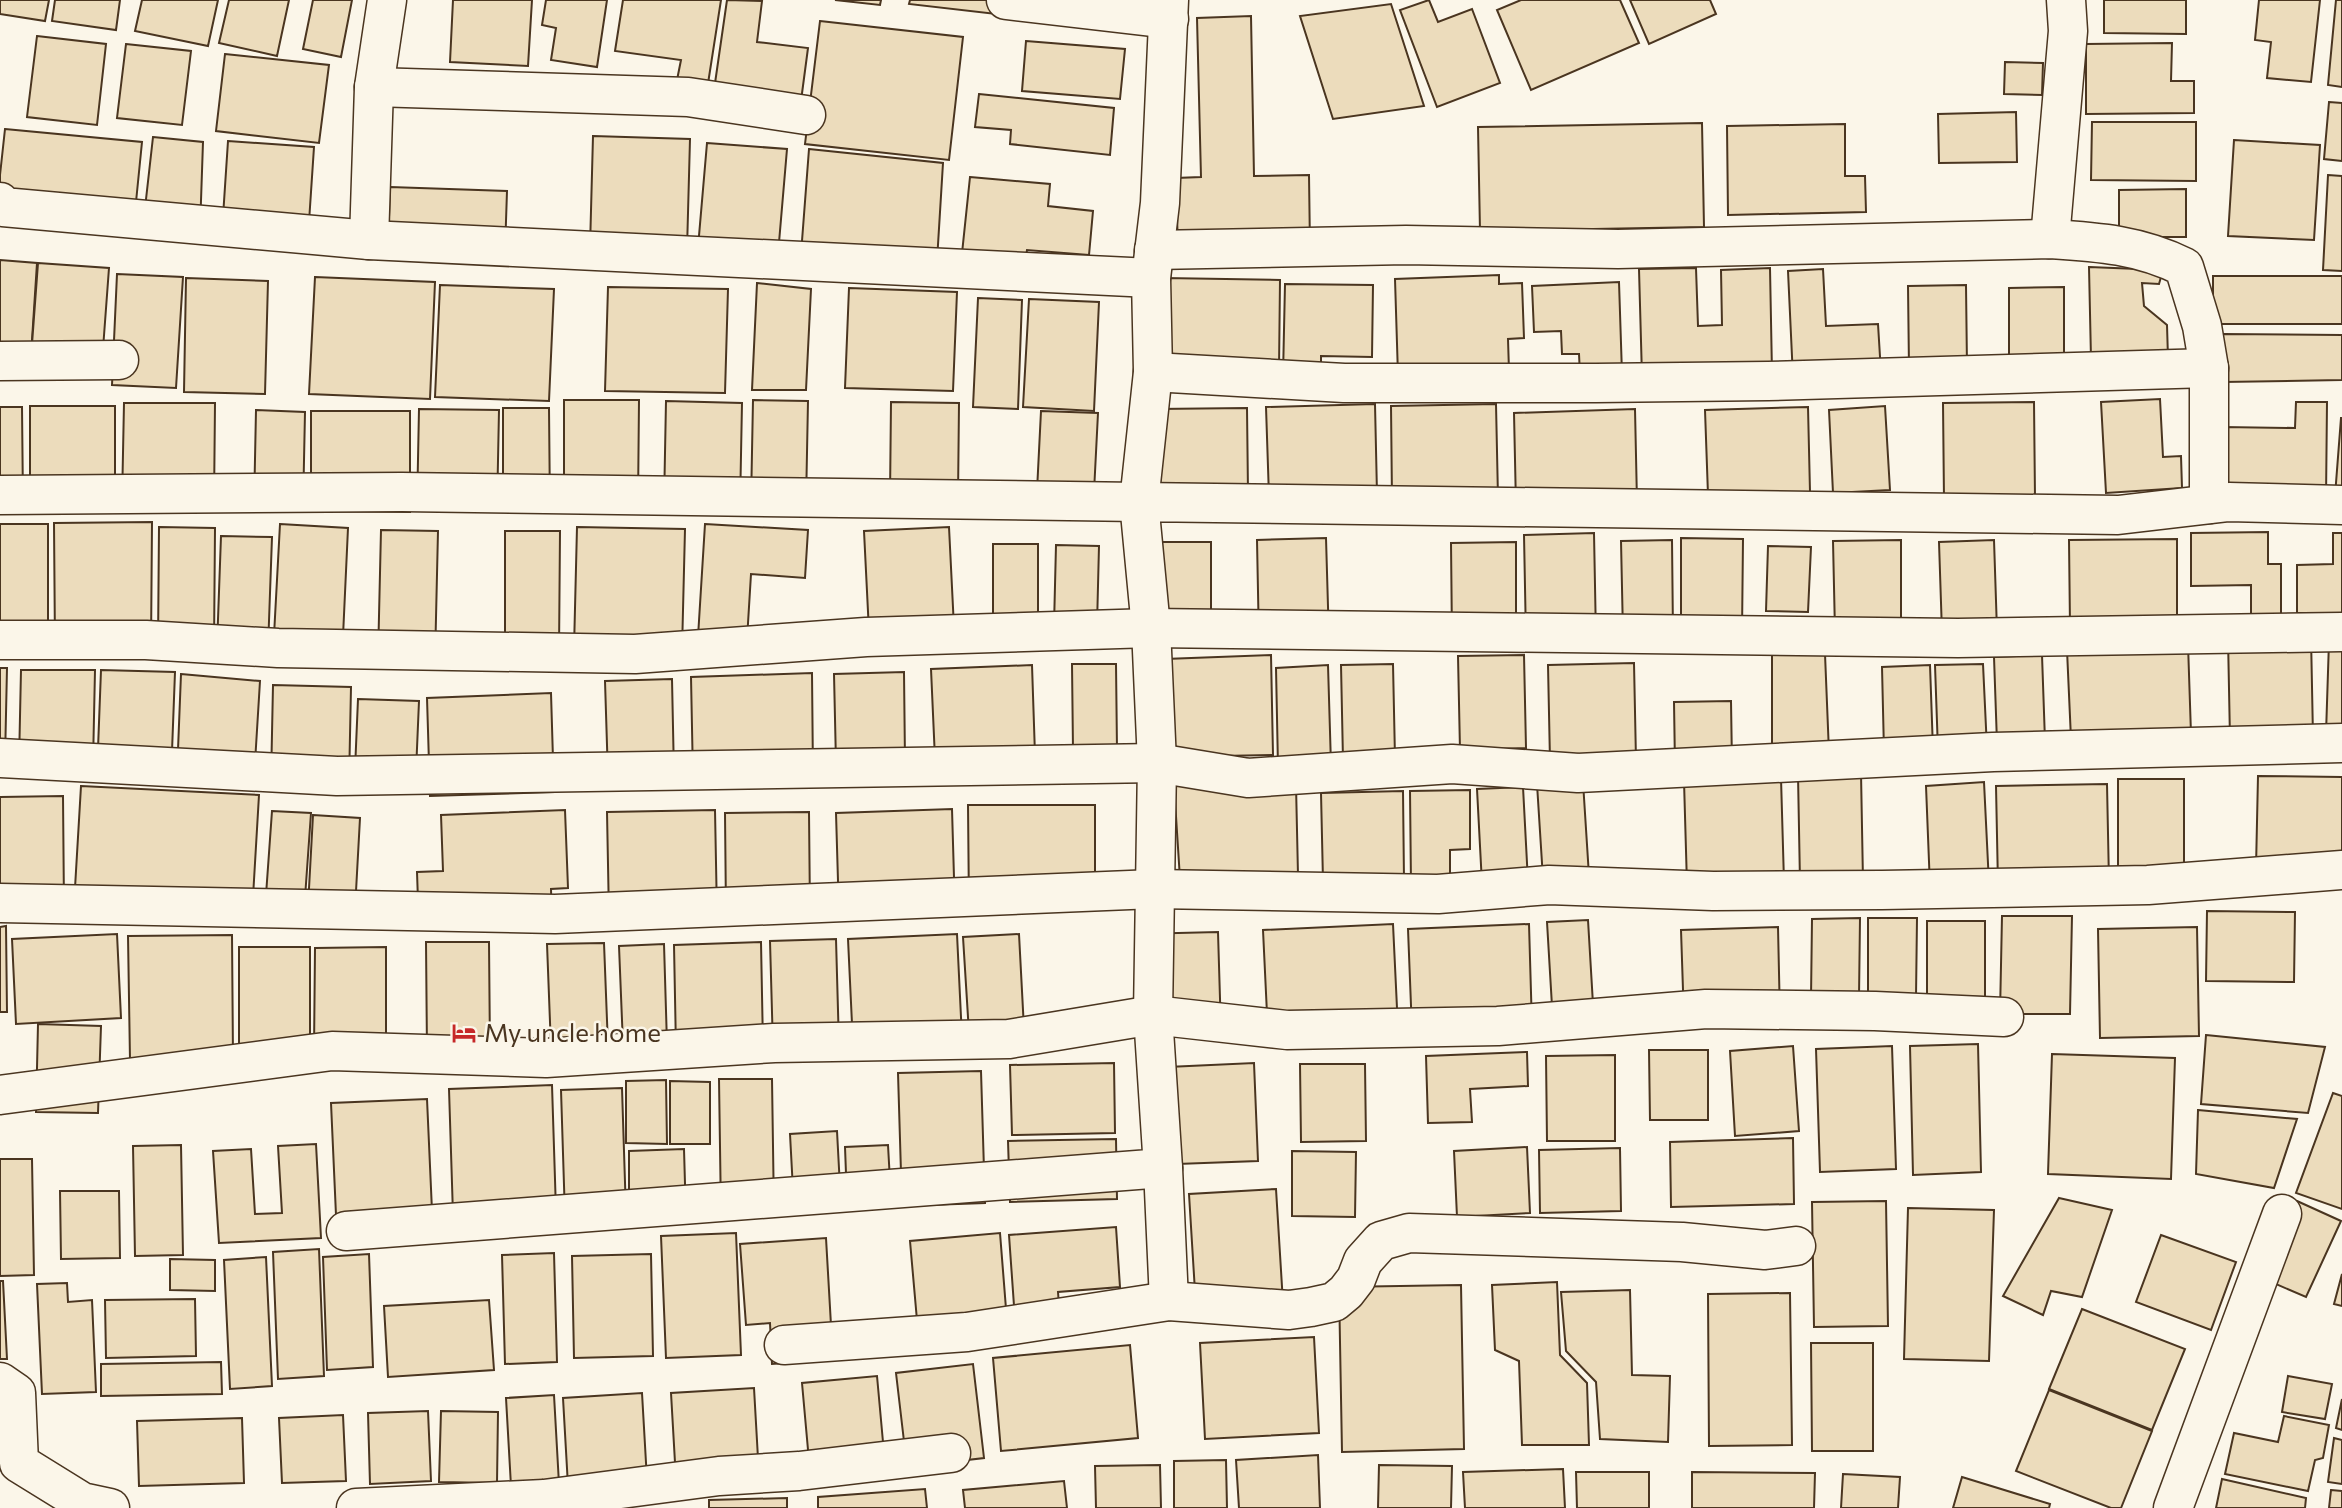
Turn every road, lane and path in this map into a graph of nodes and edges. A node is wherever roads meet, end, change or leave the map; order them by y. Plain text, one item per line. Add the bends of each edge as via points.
1 (387, 0) edge
2 (1006, 0) edge
3 (2066, 0) edge
4 (1169, 10) edge
5 (374, 87) junction
6 (806, 115) dead end
7 (0, 202) edge
8 (2050, 239) junction
9 (369, 240) junction
10 (1152, 264) junction
11 (119, 360) dead end
12 (0, 361) edge
13 (2209, 368) junction
14 (1153, 372) junction
15 (0, 495) edge
16 (1139, 502) junction
17 (2209, 505) junction
18 (2342, 505) edge
19 (1151, 628) junction
20 (2342, 632) edge
21 (0, 640) edge
22 (2342, 743) edge
23 (0, 758) edge
24 (1157, 762) junction
25 (2342, 870) edge
26 (1154, 888) junction
27 (0, 903) edge
28 (1153, 1015) junction
29 (2004, 1017) dead end
30 (0, 1095) edge
31 (1163, 1168) junction
32 (2282, 1214) dead end
33 (346, 1231) dead end
34 (1796, 1246) dead end
35 (1169, 1301) junction
36 (785, 1345) dead end
37 (0, 1382) edge
38 (951, 1453) dead end
39 (110, 1508) edge
40 (356, 1508) edge
41 (2174, 1508) edge

1 - 5 street
2 - 4 street
3 - 8 street via 2068,31
4 - 10 street via 1160,203
5 - 6 street via 688,97
5 - 9 street
7 - 9 street via 3,207
8 - 10 street via 1618,249 1406,245
8 - 13 street via 2109,242 2160,255 2183,267 2203,326
9 - 10 street
10 - 14 street
11 - 12 street
13 - 14 street via 1596,383 1344,383
13 - 17 street
14 - 16 street
15 - 16 street via 402,492
16 - 17 street via 2118,515
16 - 19 street
17 - 18 street
19 - 20 street via 1958,638
19 - 21 street via 866,637 635,654
19 - 24 street
22 - 24 street via 1993,752 1578,772 1451,764 1248,778
23 - 24 street via 337,775
24 - 26 street
25 - 26 street via 2148,885 1896,889 1713,891 1549,885 1437,894
26 - 27 street via 555,914
26 - 28 street
28 - 29 street via 1287,1030 1498,1026 1706,1009
28 - 30 street via 1009,1039 774,1043 545,1058 332,1051
28 - 31 street
31 - 33 street
31 - 35 street
32 - 41 street
34 - 35 street via 1765,1250 1682,1242 1409,1233 1381,1241 1334,1302 1289,1310
35 - 36 street via 967,1332
37 - 39 street via 16,1393 19,1463 82,1502
38 - 40 street via 544,1499

